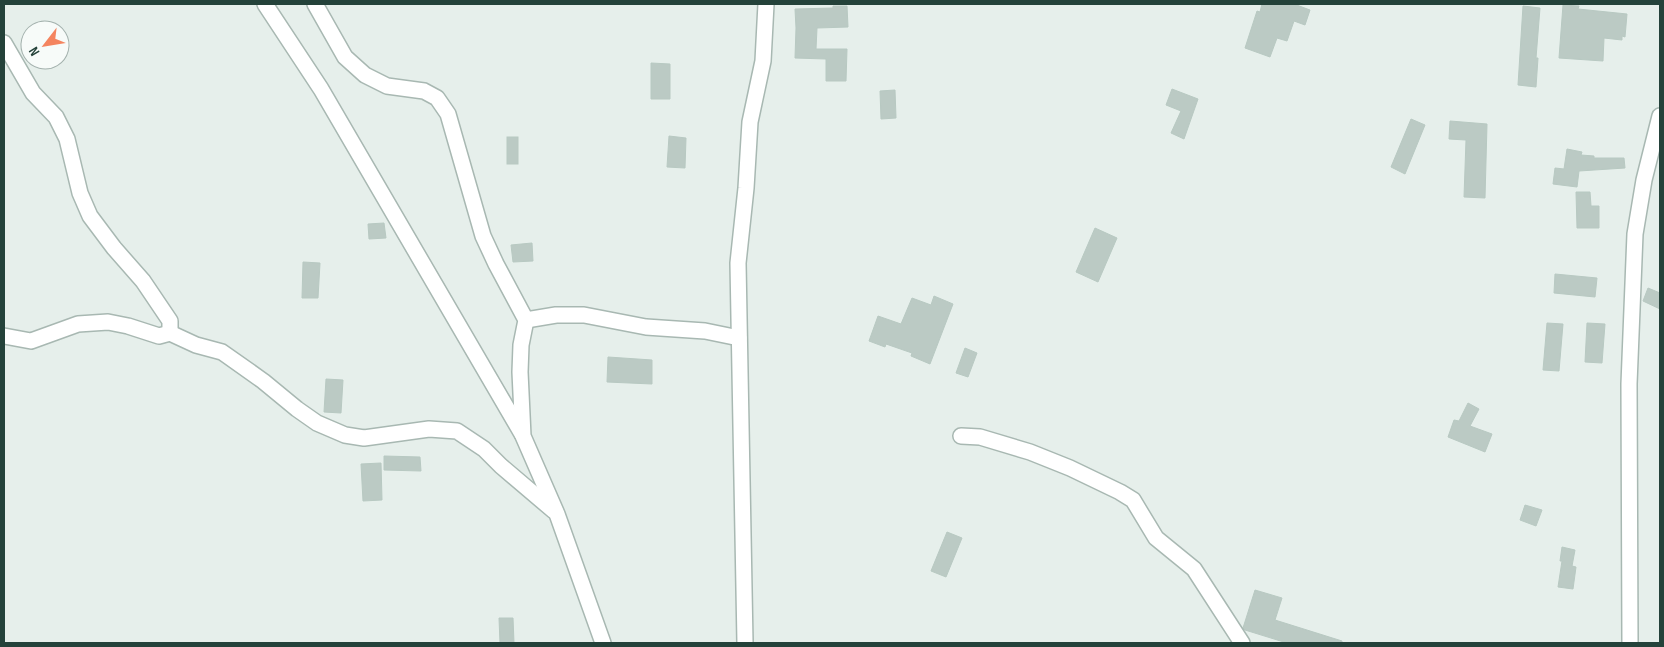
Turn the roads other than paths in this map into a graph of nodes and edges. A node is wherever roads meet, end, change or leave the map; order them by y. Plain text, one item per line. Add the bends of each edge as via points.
1 (265, 4) edge
2 (315, 4) edge
3 (766, 4) edge
4 (4, 43) edge
5 (1660, 116) edge
6 (526, 320) junction
7 (170, 333) junction
8 (4, 336) edge
9 (738, 338) junction
10 (523, 436) junction
11 (961, 436) dead end
12 (557, 514) junction
13 (603, 643) edge
14 (745, 643) edge
15 (1242, 643) edge
16 (1630, 643) edge

1 - 10 street via 321,90
2 - 6 street via 345,57 365,75 387,86 424,91 437,98 448,114 483,236
3 - 9 street via 763,61 750,122 738,262
4 - 7 street via 32,92 56,117 67,139 80,193 90,216 143,281 170,321
5 - 16 street via 1644,180 1636,234 1629,384
6 - 9 street via 584,314 646,327 705,331
6 - 10 street via 520,372
7 - 8 street via 159,336 108,322 78,324 31,341
7 - 12 street via 222,352 317,423 345,435 364,438 429,429 457,431 484,448
9 - 14 street
10 - 12 street
11 - 15 street via 980,437 1030,452 1133,500 1156,538 1194,569
12 - 13 street

